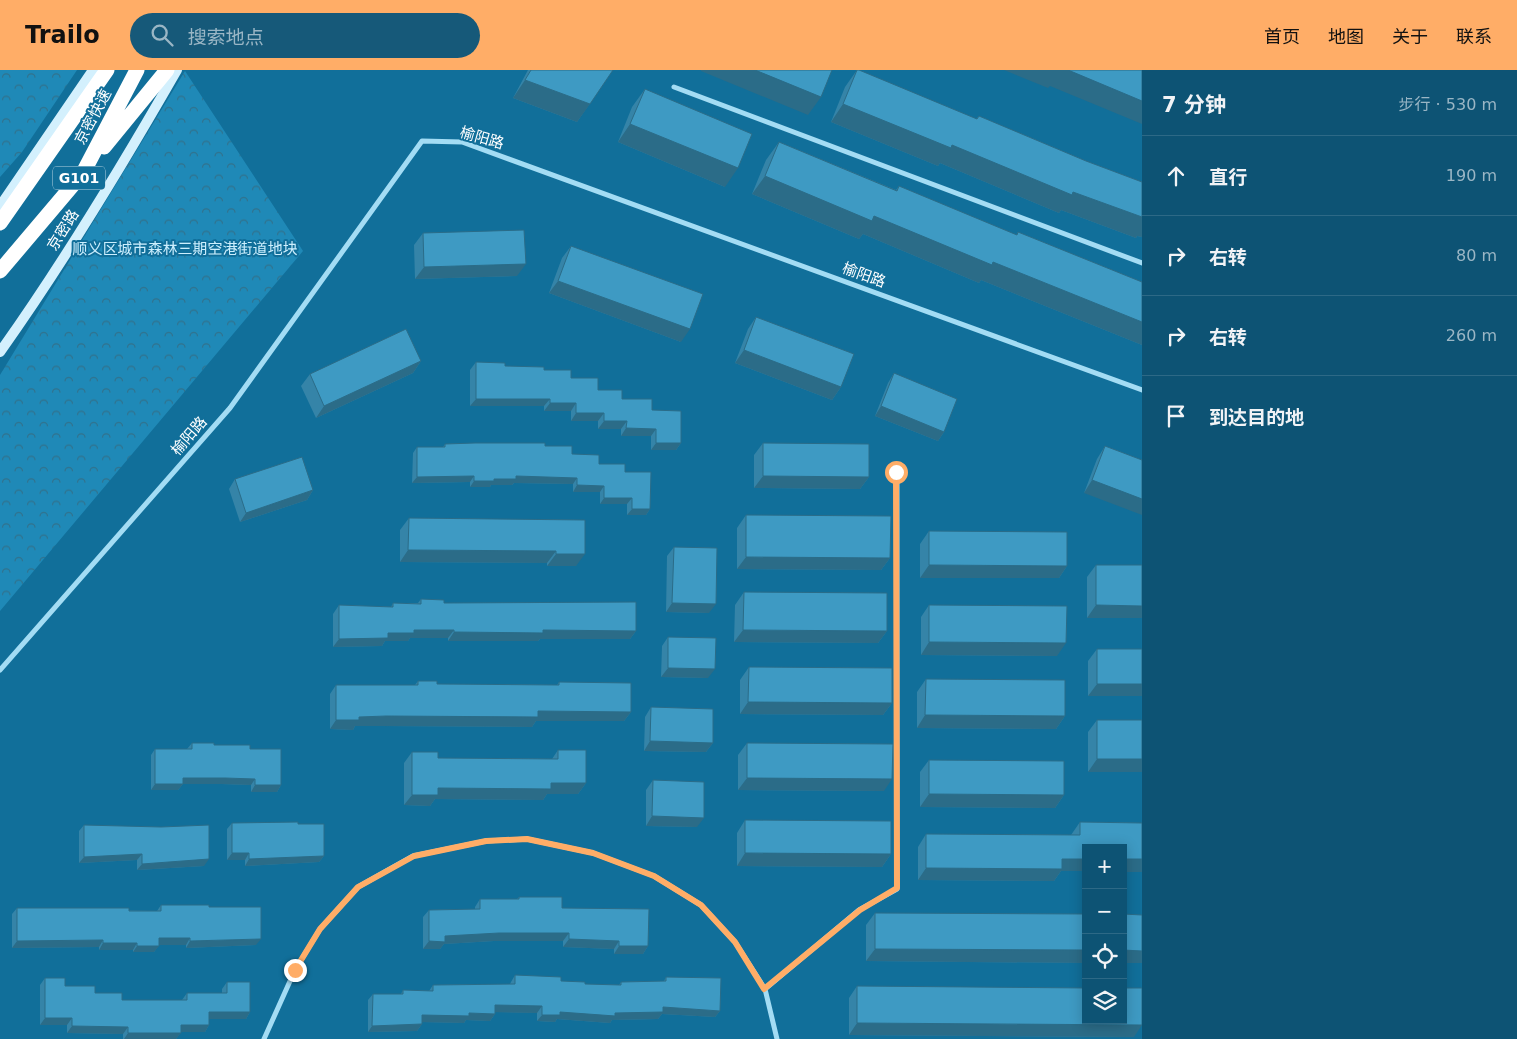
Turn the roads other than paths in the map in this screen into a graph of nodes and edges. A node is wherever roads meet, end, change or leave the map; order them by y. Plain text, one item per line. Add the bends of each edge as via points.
1 (93, 70) edge
2 (106, 70) edge
3 (137, 70) edge
4 (167, 70) edge
5 (177, 70) edge
6 (84, 86) junction
7 (674, 87) dead end
8 (77, 113) junction
9 (83, 173) junction
10 (0, 206) edge
11 (0, 223) edge
12 (1142, 263) edge
13 (0, 271) edge
14 (0, 352) edge
15 (1142, 390) edge
16 (896, 472) dead end
17 (0, 670) edge
18 (764, 989) junction
19 (264, 1039) edge
20 (777, 1039) edge

1 - 6 main road, G101
2 - 8 highway, 京密快速 / G101
3 - 9 highway, 京密快速 / G101
4 - 9 highway
5 - 14 main road, 京密路 / G101 via 103,194
6 - 8 highway
6 - 10 main road, G101
7 - 12 street
8 - 11 highway, 京密快速 / G101
9 - 13 highway, 京密快速 / G101
15 - 17 street, 榆阳路 via 462,142 422,141 230,408
16 - 18 street via 897,888 860,910
18 - 19 street via 735,942 701,905 654,876 593,853 527,839 486,841 414,856 358,887 320,929 295,970
18 - 20 street

